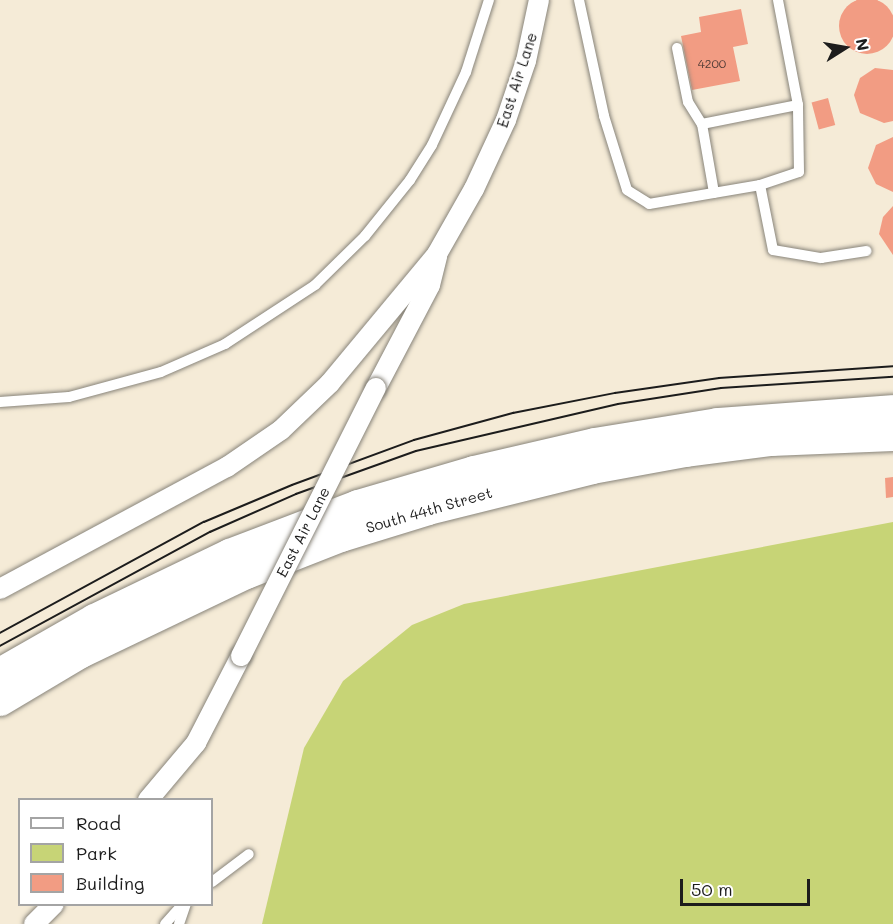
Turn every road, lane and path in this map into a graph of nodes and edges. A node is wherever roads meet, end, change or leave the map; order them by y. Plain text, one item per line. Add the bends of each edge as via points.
1 (489, 0) edge
2 (539, 0) edge
3 (579, 0) edge
4 (778, 0) edge
5 (677, 48) dead end
6 (798, 105) junction
7 (702, 124) junction
8 (760, 185) junction
9 (714, 194) junction
10 (866, 251) dead end
11 (437, 254) junction
12 (0, 402) edge
13 (893, 411) edge
14 (893, 435) edge
15 (0, 589) edge
16 (0, 674) edge
17 (0, 700) edge
18 (150, 798) edge
19 (249, 854) dead end
20 (213, 881) edge
21 (52, 906) edge
22 (183, 906) edge
23 (184, 906) edge
24 (34, 924) edge
25 (165, 924) edge
26 (179, 924) edge

1 - 12 lane via 465,72 432,145 410,180 365,236 315,285 225,344 161,372 69,397
2 - 11 street, East Air Lane via 526,61 506,120
3 - 9 lane via 604,116 627,190 649,204
4 - 6 lane
5 - 7 lane via 688,102
6 - 7 lane
6 - 8 lane via 799,172
7 - 9 lane
8 - 9 lane
8 - 10 lane via 773,250 821,258
11 - 15 street, East Air Lane via 330,383 281,430 227,467
11 - 18 street, East Air Lane, bridge via 430,285 196,743
13 - 16 main road, South 44th Street via 718,424 595,444 463,475 358,506 230,555 94,620
14 - 17 main road, South 44th Street via 771,440 686,451 525,483 428,509 341,536 246,573 79,653
19 - 20 lane
21 - 24 street
22 - 25 lane
23 - 26 lane

